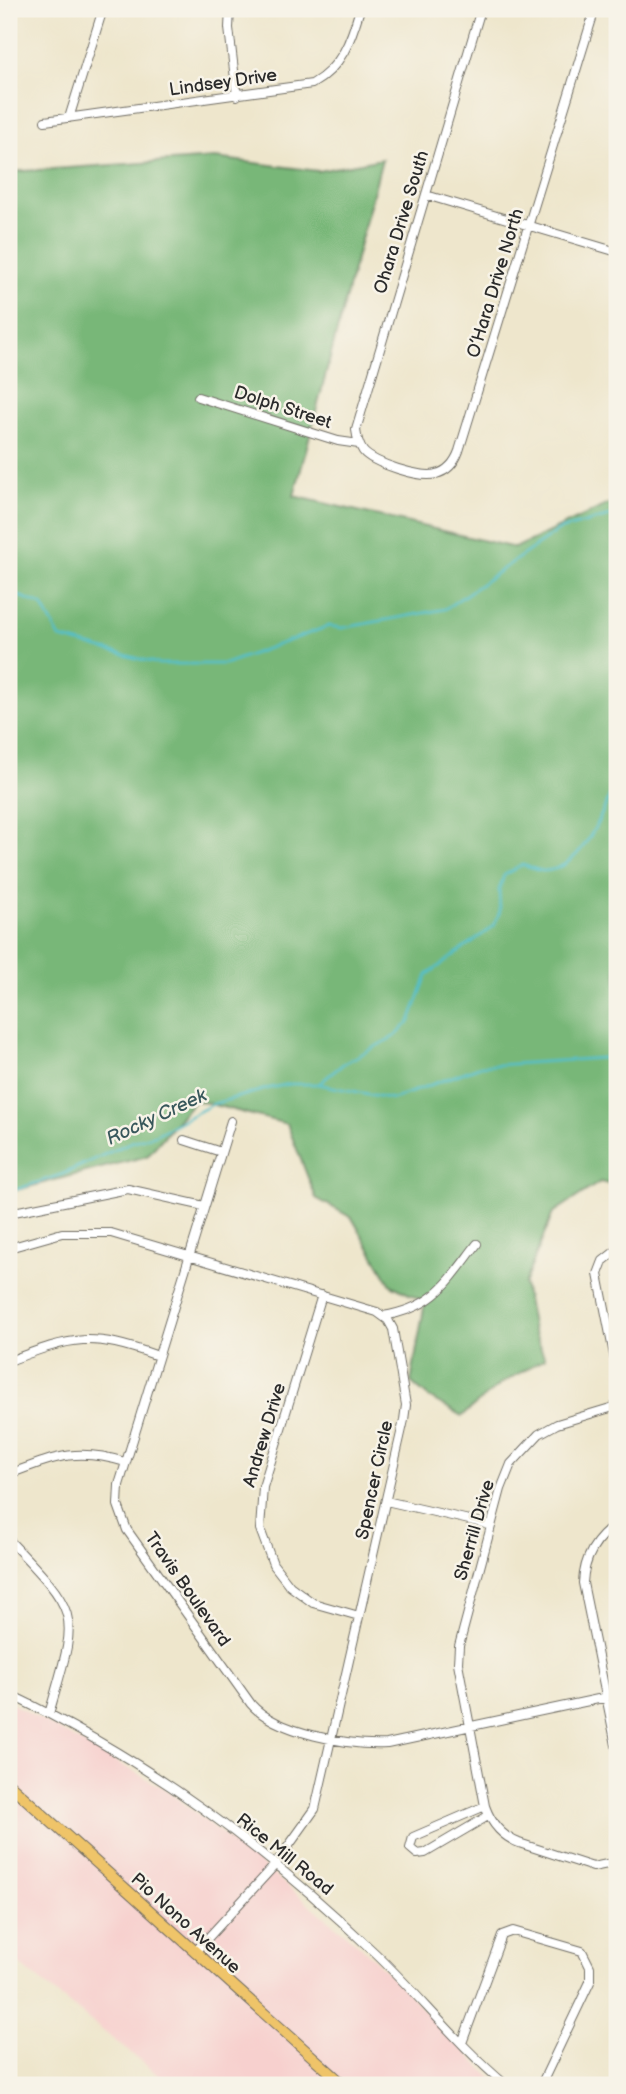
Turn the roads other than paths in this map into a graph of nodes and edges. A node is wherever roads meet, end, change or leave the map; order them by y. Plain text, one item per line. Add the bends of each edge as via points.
1 (103, 9) edge
2 (230, 9) edge
3 (360, 9) edge
4 (481, 9) edge
5 (596, 9) edge
6 (237, 96) junction
7 (69, 118) junction
8 (46, 121) dead end
9 (426, 195) junction
10 (529, 226) junction
11 (614, 251) dead end
12 (198, 397) dead end
13 (359, 444) junction
14 (231, 1121) dead end
15 (184, 1140) dead end
16 (221, 1152) junction
17 (204, 1206) junction
18 (9, 1213) edge
19 (477, 1244) dead end
20 (9, 1248) edge
21 (617, 1250) edge
22 (189, 1254) junction
23 (322, 1295) junction
24 (383, 1316) junction
25 (158, 1356) junction
26 (9, 1361) edge
27 (617, 1370) edge
28 (617, 1406) edge
29 (125, 1462) junction
30 (9, 1474) edge
31 (386, 1501) junction
32 (617, 1524) edge
33 (491, 1525) junction
34 (9, 1541) edge
35 (359, 1616) junction
36 (9, 1694) edge
37 (617, 1695) edge
38 (606, 1698) junction
39 (49, 1714) junction
40 (469, 1727) junction
41 (331, 1738) junction
42 (617, 1750) edge
43 (9, 1784) edge
44 (485, 1806) junction
45 (488, 1816) junction
46 (617, 1863) edge
47 (275, 1865) junction
48 (195, 1952) junction
49 (462, 2043) junction
50 (344, 2085) edge
51 (506, 2085) edge
52 (541, 2085) edge

1 - 7 street
2 - 6 street
3 - 6 street, Lindsey Drive via 346,50 327,76 307,86
4 - 9 street, Ohara Drive South
5 - 10 street, O’Hara Drive North
6 - 7 street, Lindsey Drive
7 - 8 street, Lindsey Drive
9 - 10 street
9 - 13 street, Ohara Drive South via 358,423
10 - 11 street
10 - 13 street, O’Hara Drive North via 451,465 435,475 421,475 372,459
12 - 13 street, Dolph Street
14 - 16 street, Travis Boulevard
15 - 16 street
16 - 17 street, Travis Boulevard
17 - 18 street via 128,1189
17 - 22 street, Travis Boulevard
19 - 24 street via 434,1298
20 - 22 street via 62,1233 92,1232 127,1236
21 - 27 street via 603,1261 598,1274
22 - 23 street
22 - 25 street, Travis Boulevard
23 - 24 street
23 - 35 street, Andrew Drive via 263,1487 260,1529 273,1564 290,1586 313,1603
24 - 31 street, Spencer Circle via 393,1329 405,1405
25 - 26 street via 117,1342 85,1338 52,1344
25 - 29 street, Travis Boulevard
28 - 33 street, Sherrill Drive via 557,1424 526,1445 508,1470
29 - 30 street via 97,1453 76,1453
29 - 41 street, Travis Boulevard via 117,1495 127,1530 251,1704 273,1722
31 - 33 street
31 - 35 street, Spencer Circle
32 - 38 street via 594,1546 583,1574
33 - 40 street, Sherrill Drive via 458,1655
34 - 39 street via 52,1585 69,1618 68,1648
35 - 41 street, Spencer Circle
36 - 39 street, Rice Mill Road
37 - 38 street, Travis Boulevard
38 - 40 street, Travis Boulevard
38 - 42 street
39 - 47 street, Rice Mill Road via 159,1776
40 - 41 street, Travis Boulevard via 387,1744
40 - 44 street, Sherrill Drive
41 - 47 street, Spencer Circle via 315,1809
43 - 48 main road, Pio Nono Avenue
44 - 45 street, Sherrill Drive
44 - 45 street via 413,1838 410,1848 425,1853
45 - 46 street via 500,1832 519,1843 593,1867
47 - 48 street, Spencer Circle
47 - 49 street, Rice Mill Road via 377,1955
48 - 50 main road, Pio Nono Avenue
49 - 51 street, Rice Mill Road
49 - 52 street via 502,1935 513,1931 582,1951 590,1967 590,1982

